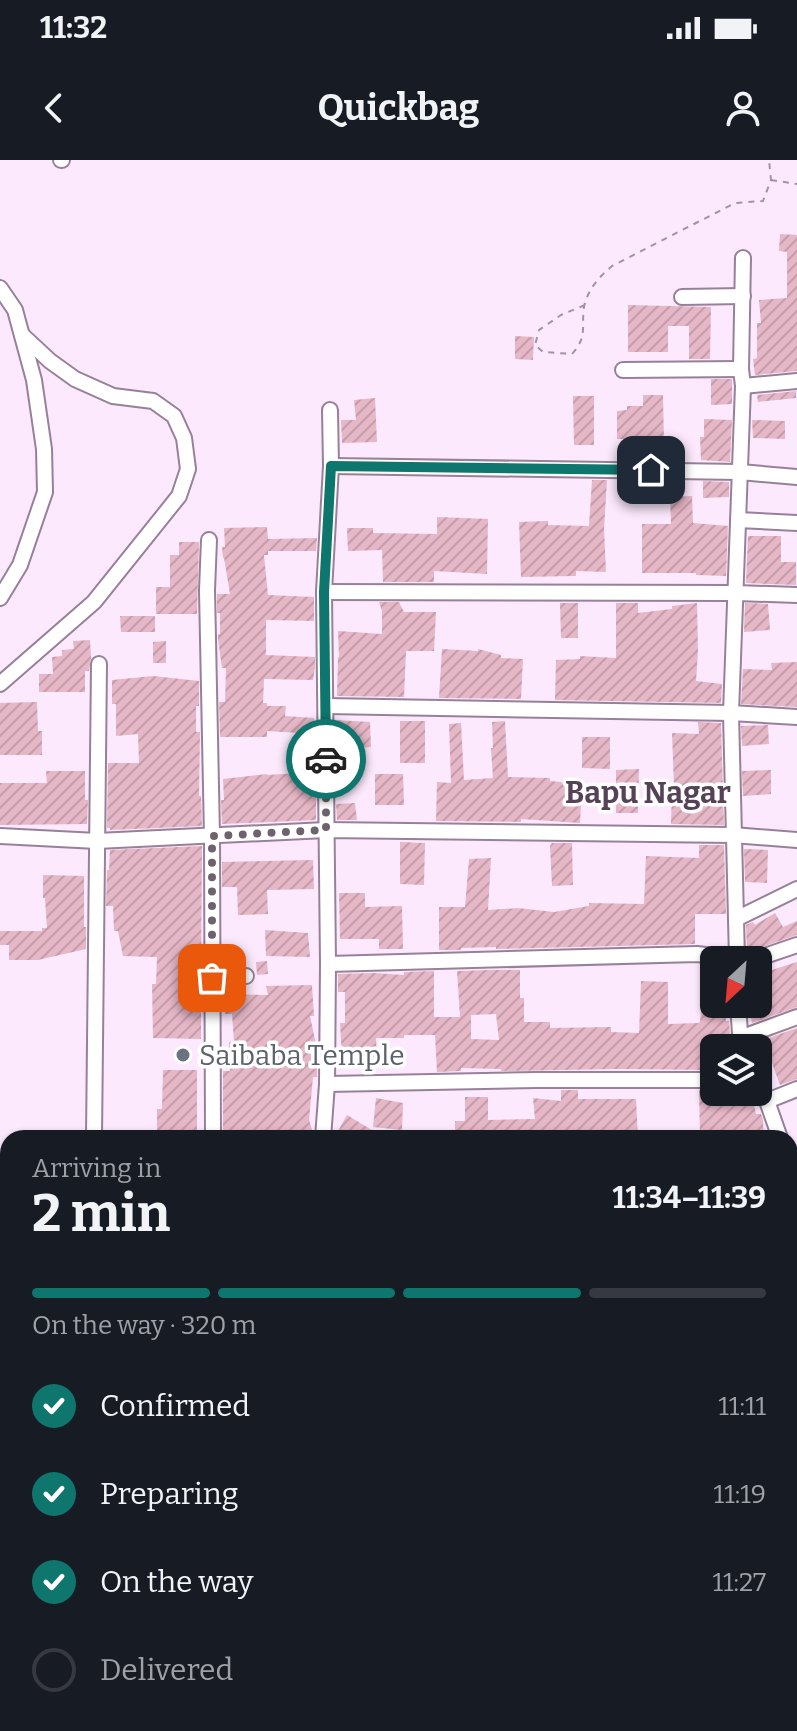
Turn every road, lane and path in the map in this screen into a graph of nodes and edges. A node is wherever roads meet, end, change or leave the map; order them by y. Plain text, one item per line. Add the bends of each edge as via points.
1 (769, 160) edge
2 (771, 180) junction
3 (797, 184) edge
4 (743, 258) dead end
5 (0, 288) edge
6 (743, 296) junction
7 (682, 297) dead end
8 (585, 305) junction
9 (22, 335) junction
10 (741, 369) junction
11 (623, 370) dead end
12 (797, 381) edge
13 (743, 386) junction
14 (330, 410) dead end
15 (331, 466) junction
16 (740, 472) junction
17 (797, 477) edge
18 (738, 520) junction
19 (797, 523) edge
20 (209, 540) dead end
21 (324, 592) junction
22 (736, 593) junction
23 (797, 595) edge
24 (0, 598) edge
25 (99, 664) dead end
26 (0, 684) edge
27 (326, 706) junction
28 (731, 713) junction
29 (797, 717) edge
30 (326, 830) junction
31 (733, 835) junction
32 (0, 836) edge
33 (212, 836) junction
34 (797, 840) edge
35 (97, 841) junction
36 (797, 889) edge
37 (736, 919) junction
38 (797, 945) edge
39 (737, 946) edge
40 (700, 954) edge
41 (772, 954) edge
42 (328, 964) junction
43 (246, 976) dead end
44 (212, 978) junction
45 (797, 1017) edge
46 (760, 1034) edge
47 (700, 1080) edge
48 (327, 1084) junction
49 (797, 1089) edge
50 (772, 1099) edge
51 (769, 1106) edge
52 (94, 1130) edge
53 (213, 1130) edge
54 (324, 1130) edge
55 (777, 1130) edge

1 - 2 path
2 - 3 path
2 - 8 path via 763,201 735,203 612,266 596,280
4 - 6 street
5 - 9 street via 15,310
6 - 7 street
6 - 10 street
8 - 8 path via 539,330 535,345 543,352 572,354 582,342
9 - 24 street via 34,380 45,492 20,565
9 - 26 street via 75,379 113,396 153,401 174,416 184,438 188,469 179,496 94,602
10 - 11 street
10 - 13 street
12 - 13 street
13 - 16 street
14 - 15 street
15 - 16 street
15 - 21 street
16 - 17 street
16 - 18 street
18 - 19 street
18 - 22 street
20 - 33 street
21 - 22 street
21 - 27 street
22 - 23 street
22 - 28 street
25 - 35 street
27 - 28 street
27 - 30 street
28 - 29 street
28 - 31 street
30 - 31 street
30 - 33 street
30 - 42 street
31 - 34 street
31 - 37 street
32 - 35 street
33 - 35 street
33 - 44 street
35 - 52 street
36 - 37 street
37 - 39 street
38 - 41 street
40 - 42 street
42 - 48 street
43 - 44 street
44 - 53 street
45 - 46 street
47 - 48 street
48 - 54 street
49 - 50 street
51 - 55 street

